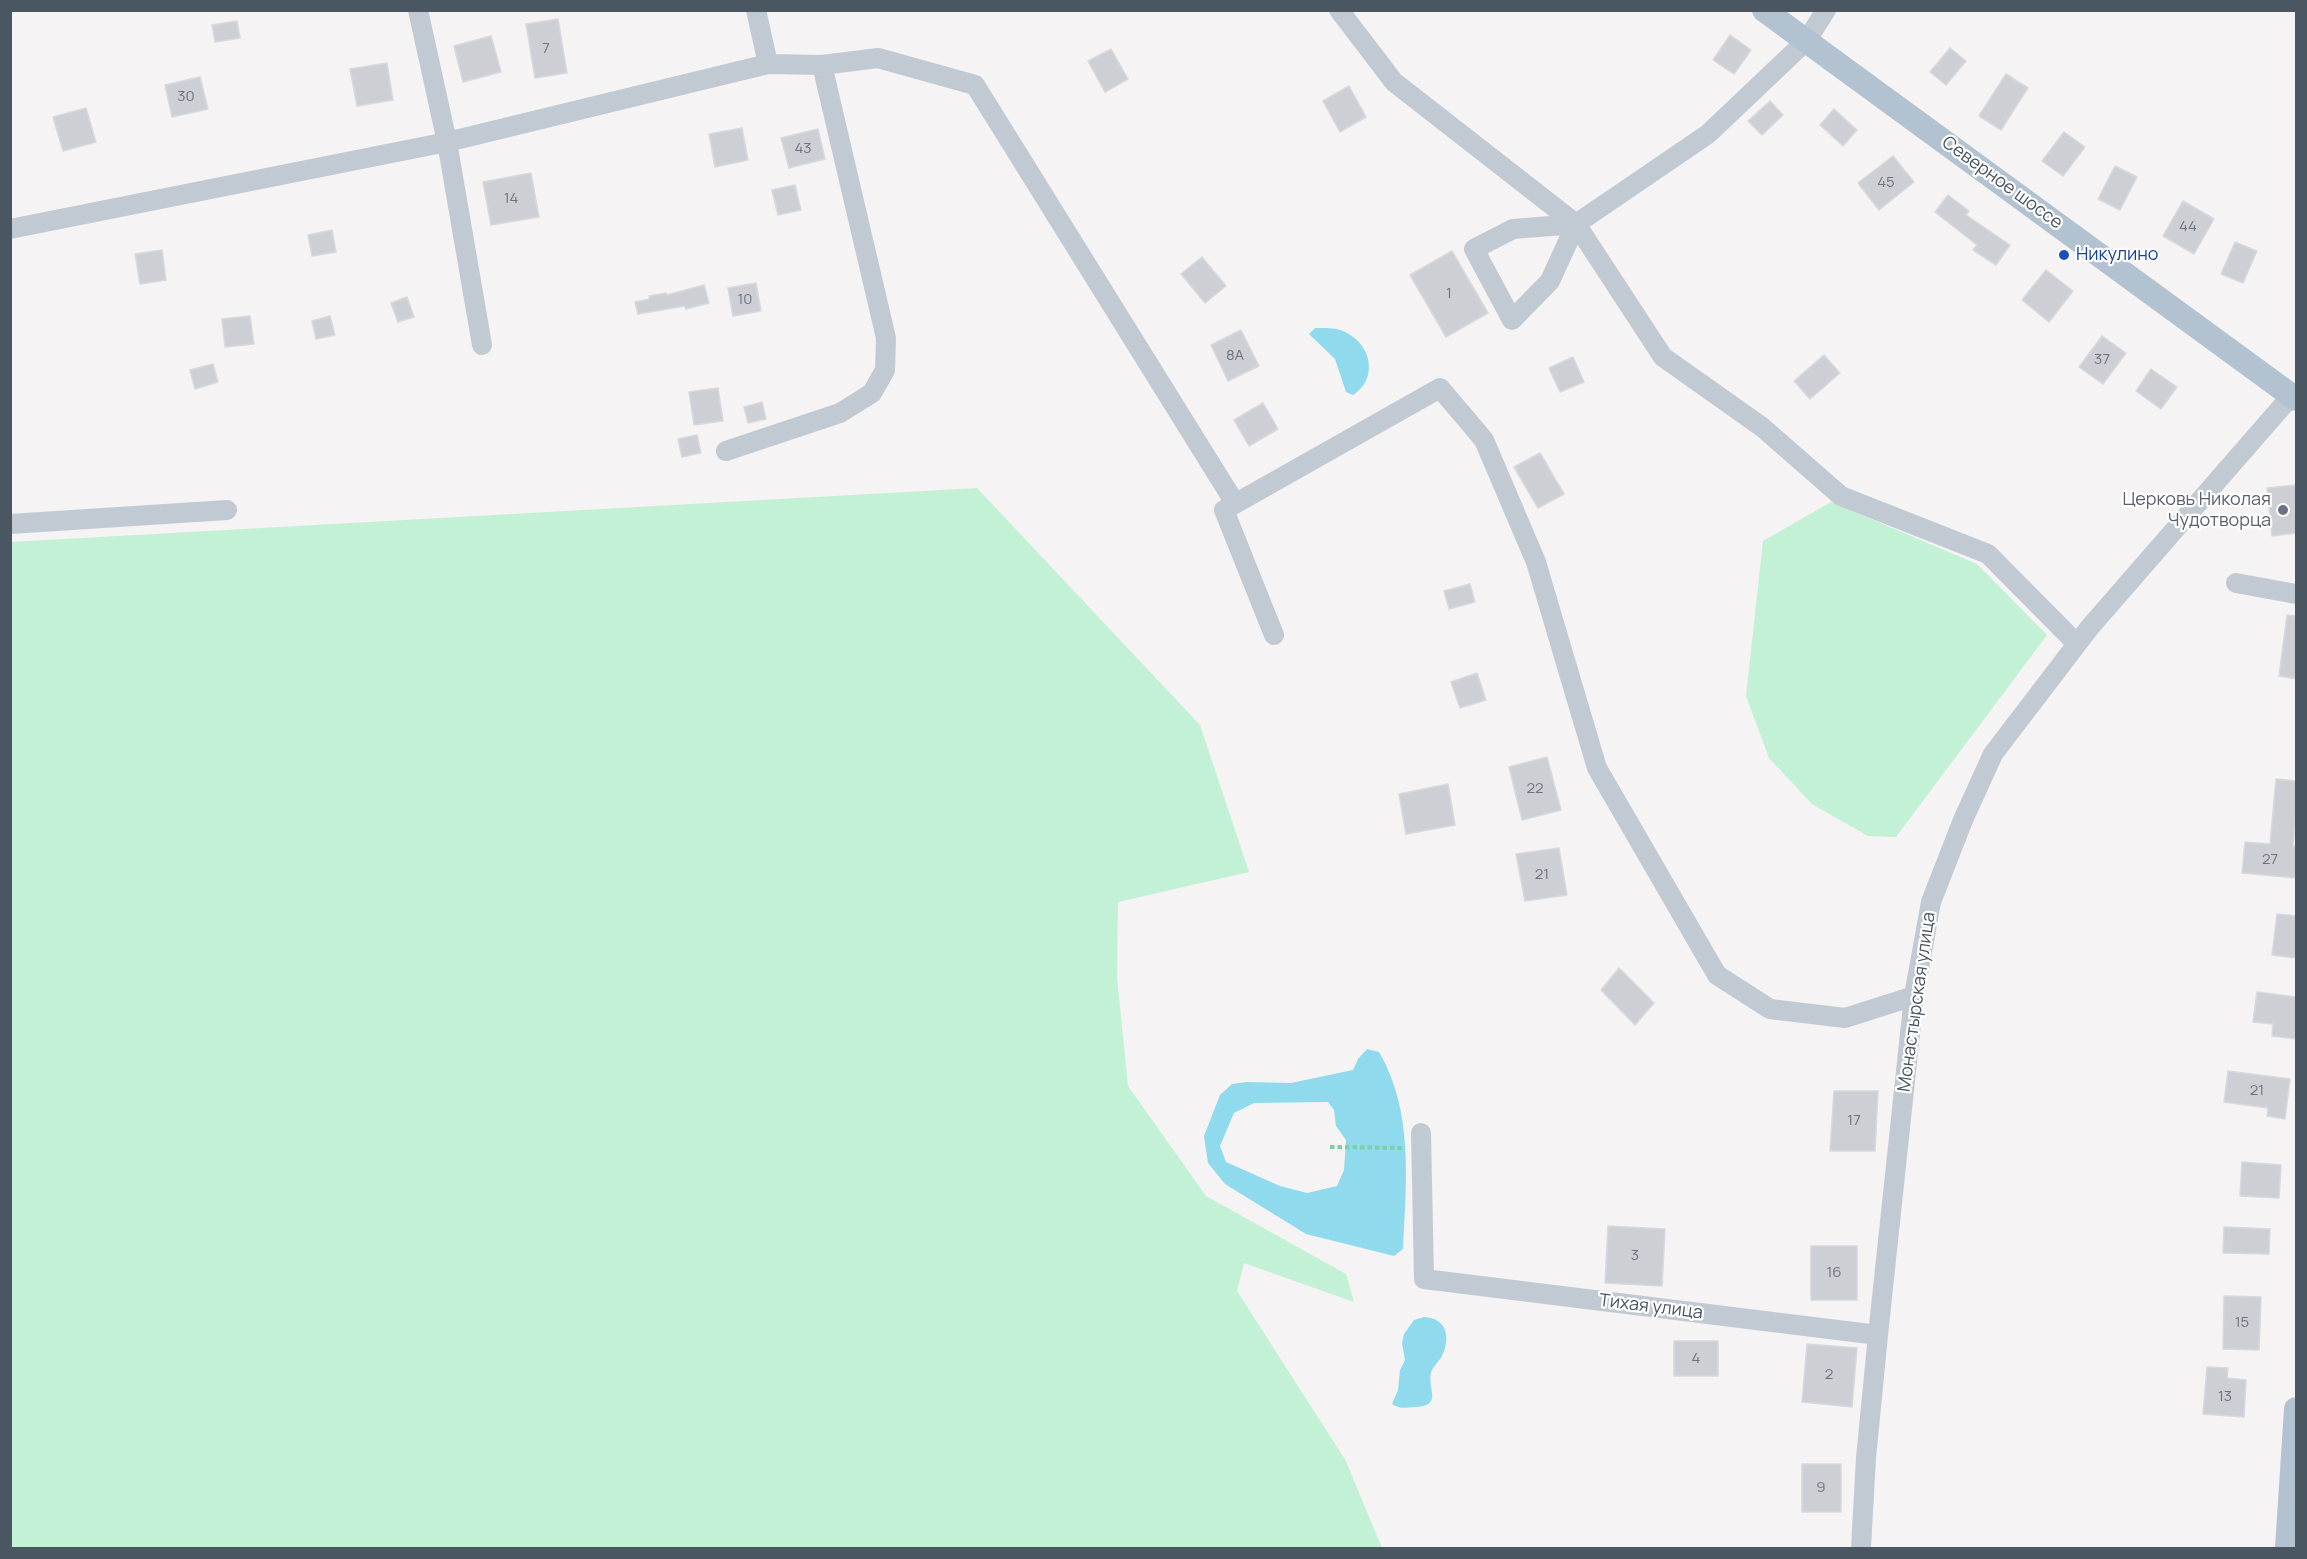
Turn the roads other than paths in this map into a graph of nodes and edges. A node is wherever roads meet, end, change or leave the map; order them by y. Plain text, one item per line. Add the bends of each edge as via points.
1 (418, 10) edge
2 (756, 10) edge
3 (1340, 10) edge
4 (1764, 10) edge
5 (1826, 10) edge
6 (1807, 40) junction
7 (768, 64) junction
8 (822, 65) junction
9 (447, 142) junction
10 (1576, 224) junction
11 (10, 229) edge
12 (482, 345) dead end
13 (2294, 397) edge
14 (726, 451) dead end
15 (1235, 503) junction
16 (227, 510) dead end
17 (10, 524) edge
18 (2236, 582) dead end
19 (2296, 594) edge
20 (1274, 635) dead end
21 (2077, 644) junction
22 (1914, 996) junction
23 (1421, 1141) road end
24 (1878, 1335) junction
25 (2296, 1409) edge
26 (1861, 1548) edge
27 (2287, 1548) edge

1 - 9 street
2 - 7 street
3 - 10 street via 1394,82
4 - 6 main road, Северное шоссе
5 - 6 street
6 - 10 street via 1708,134
6 - 13 main road, Северное шоссе
7 - 8 street
7 - 9 street
8 - 14 street via 886,338 885,370 872,393 840,413
8 - 15 street via 878,58 975,85
9 - 11 street
9 - 12 street
10 - 10 street via 1550,281 1512,320 1474,249 1513,229
10 - 21 street via 1663,357 1762,427 1841,495 1988,554
13 - 21 street, Монастырская улица
15 - 20 street via 1224,510
15 - 22 street via 1440,388 1484,440 1536,562 1597,768 1717,975 1770,1009 1845,1018
16 - 17 street
18 - 19 street
21 - 22 street, Монастырская улица via 1993,754 1931,902
22 - 24 street, Монастырская улица
23 - 24 street, Тихая улица via 1424,1279
24 - 26 street, Монастырская улица
25 - 27 main road

